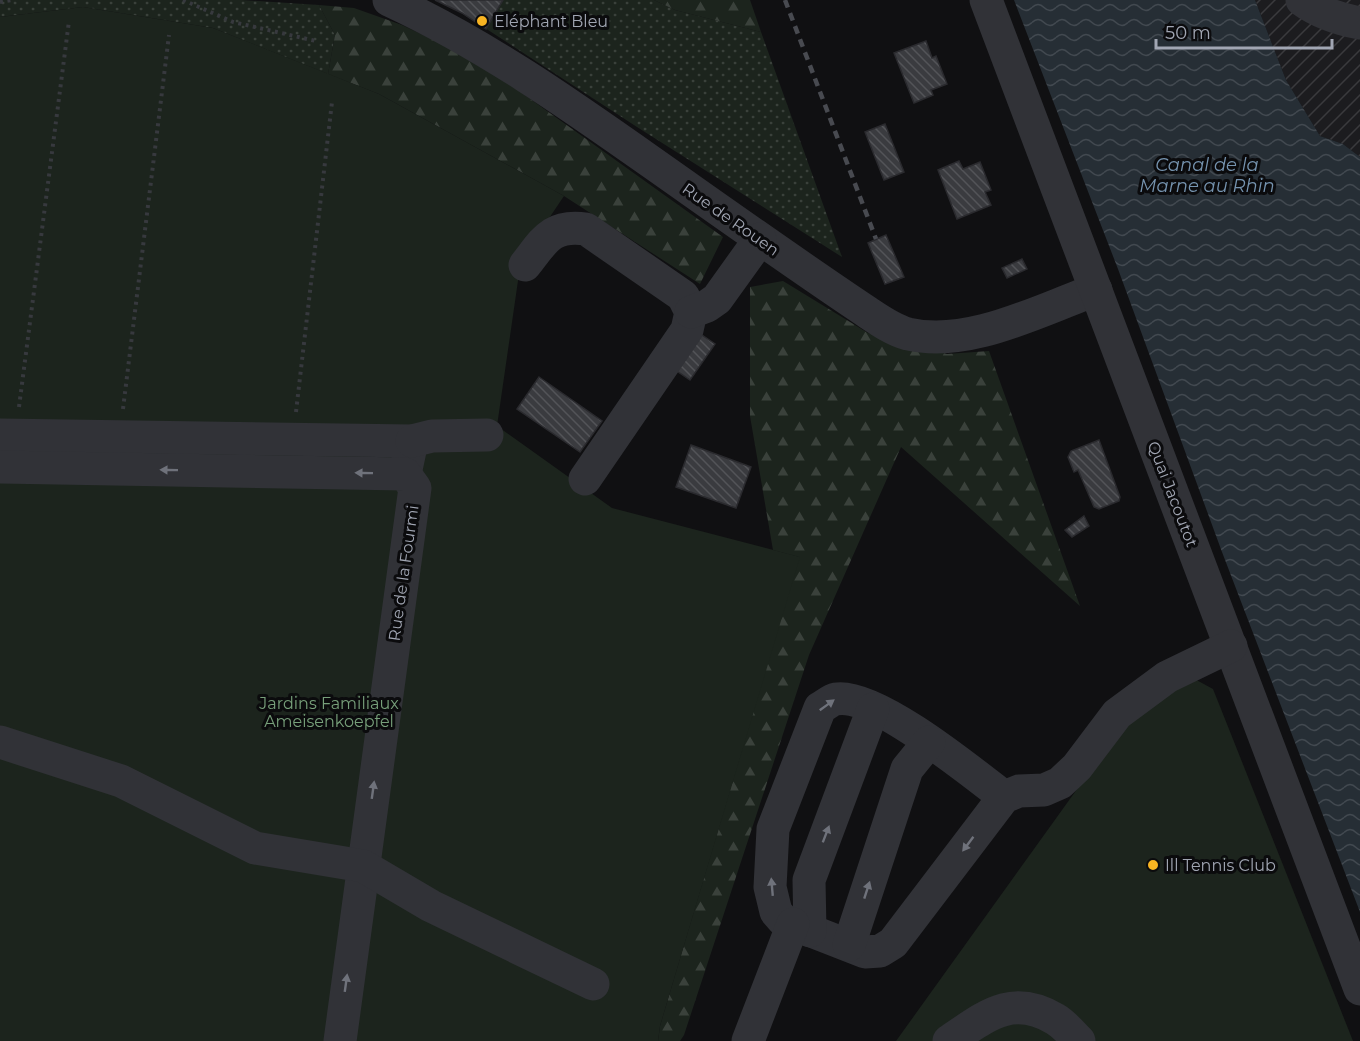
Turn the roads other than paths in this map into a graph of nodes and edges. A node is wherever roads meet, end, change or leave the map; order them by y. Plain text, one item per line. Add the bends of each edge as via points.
1 (389, 0) edge
2 (986, 0) edge
3 (1302, 0) edge
4 (1360, 23) edge
5 (760, 239) junction
6 (525, 265) dead end
7 (1096, 290) junction
8 (691, 312) junction
9 (8, 435) edge
10 (487, 435) dead end
11 (412, 441) junction
12 (0, 467) edge
13 (405, 474) junction
14 (585, 479) dead end
15 (1231, 646) junction
16 (873, 709) junction
17 (0, 742) edge
18 (930, 742) junction
19 (1004, 797) junction
20 (363, 866) junction
21 (802, 928) junction
22 (849, 945) junction
23 (593, 984) dead end
24 (1360, 989) edge
25 (340, 1041) edge
26 (748, 1041) edge
27 (949, 1041) edge
28 (1079, 1041) edge

1 - 5 street, Rue de Rouen via 480,47 537,83
2 - 7 street, Quai Jacoutot
3 - 4 street via 1336,18
5 - 7 street, Rue de Rouen via 867,312 906,333 920,336 955,336 980,330
5 - 8 street via 717,298
6 - 8 street via 546,238 571,226 586,229 683,296
7 - 15 street, Quai Jacoutot
8 - 14 street via 687,330
9 - 11 street
10 - 11 street via 432,436
11 - 13 street
13 -> 12 street
20 -> 13 street, Rue de la Fourmi via 414,488
15 - 19 street via 1167,677 1117,714 1060,783 1044,790 1019,790
15 - 24 street, Quai Jacoutot
16 - 18 street
21 -> 16 street via 809,880
21 -> 16 street via 783,921 776,912 770,887 773,829 820,708 835,699 853,700
17 - 20 street via 121,781 255,848
18 - 19 street
22 -> 18 street via 907,769
19 -> 22 street via 893,943 880,951 865,952
20 - 23 street via 431,906
25 -> 20 street, Rue de la Fourmi
21 - 22 street
21 - 26 street
27 - 28 street via 1004,1008 1033,1009 1057,1020

